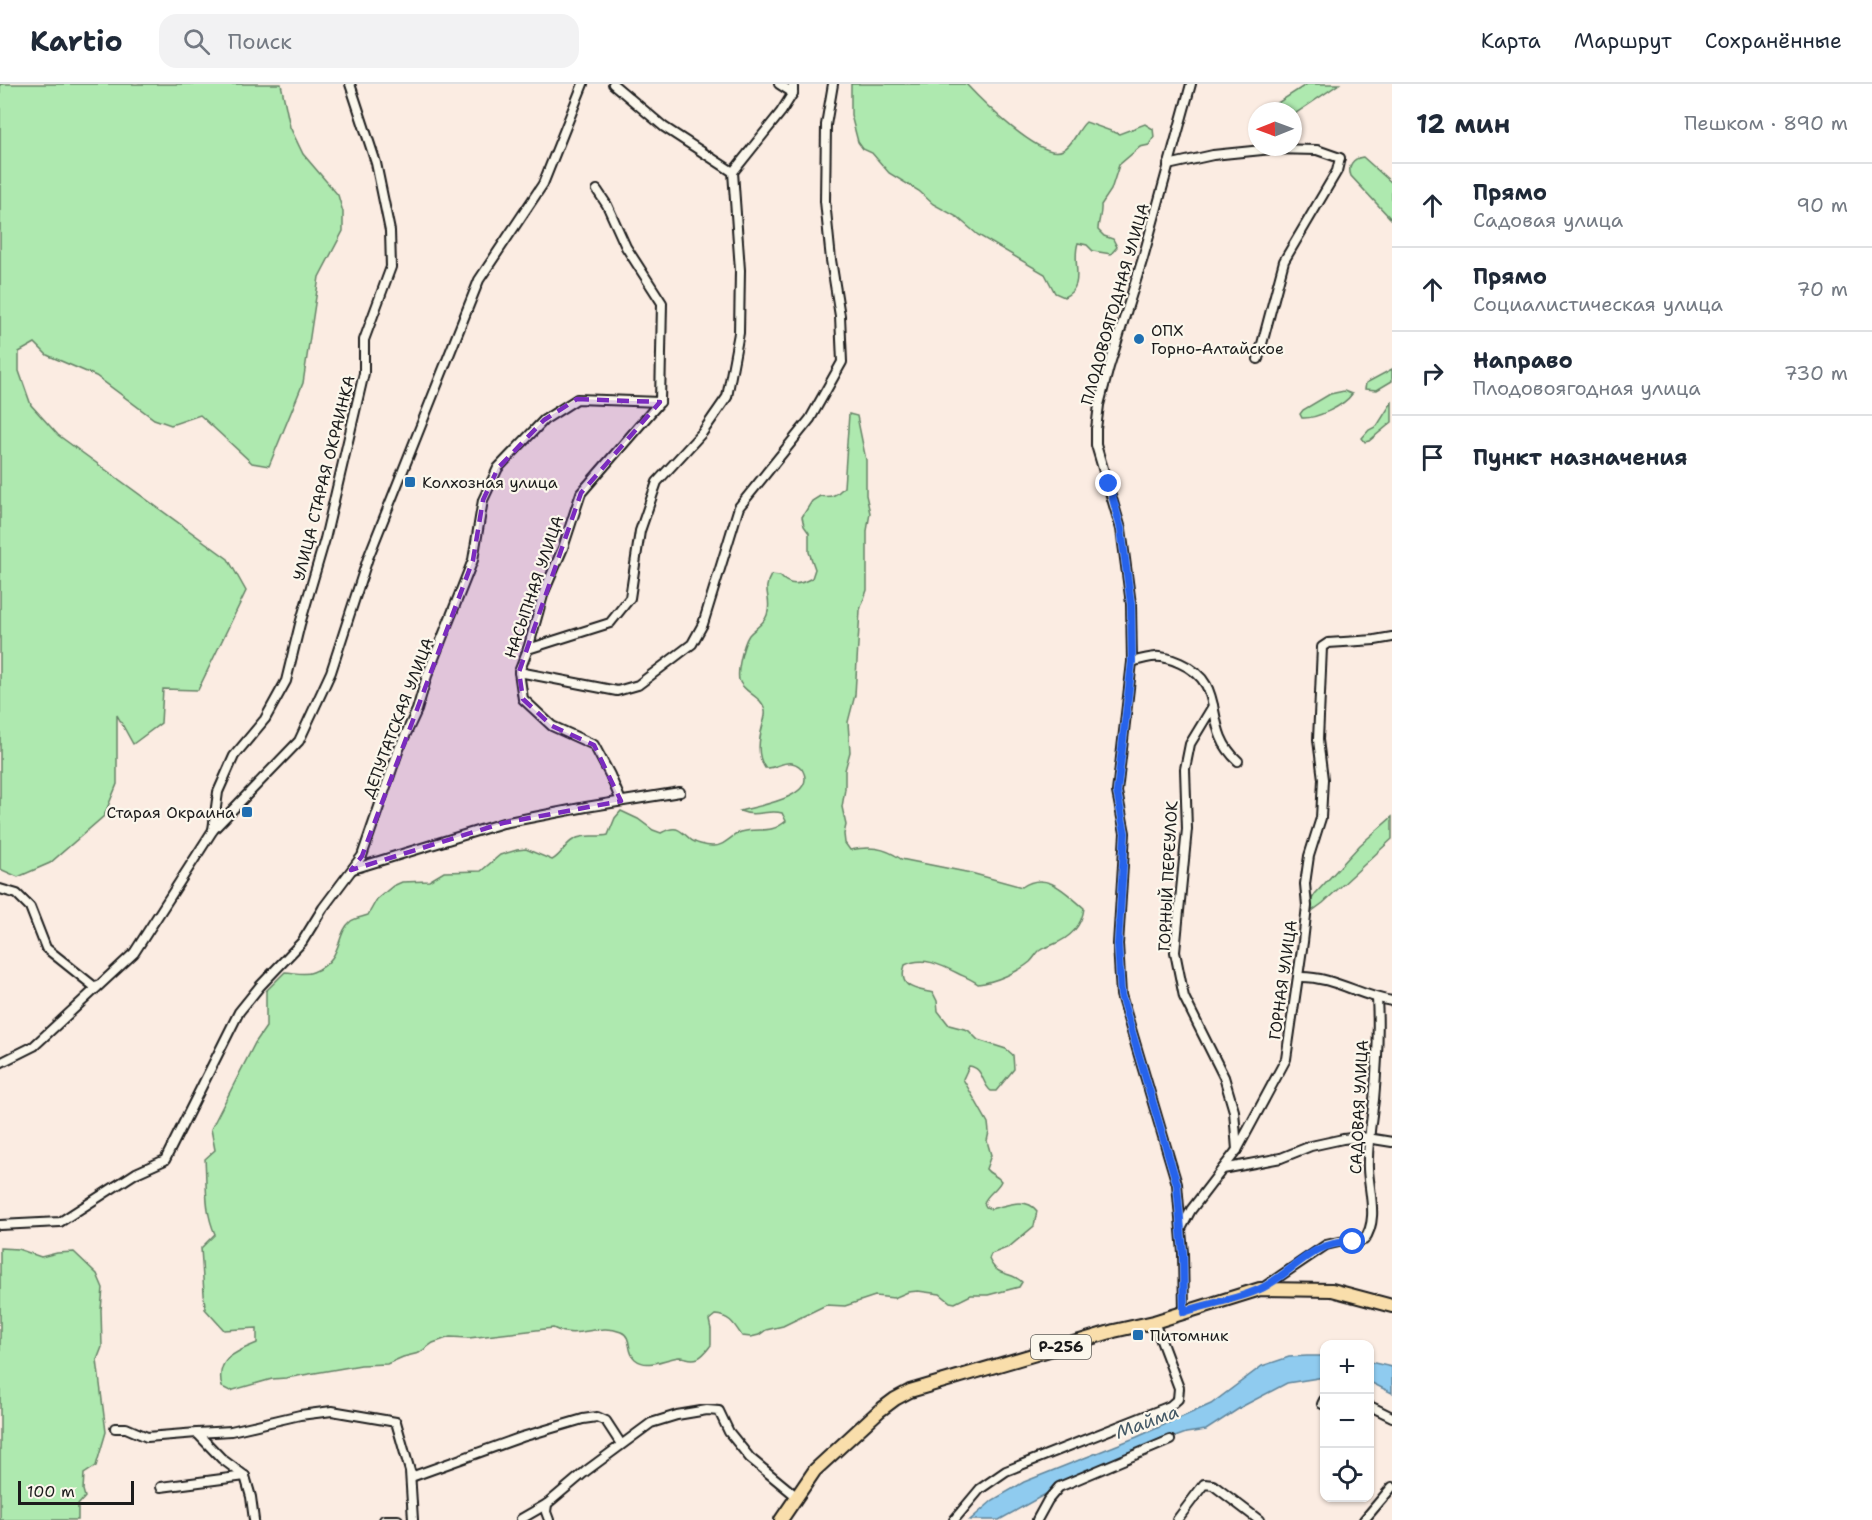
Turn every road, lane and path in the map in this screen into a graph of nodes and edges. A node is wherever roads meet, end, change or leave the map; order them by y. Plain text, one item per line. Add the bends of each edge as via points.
1 (350, 84) edge
2 (583, 84) edge
3 (613, 84) edge
4 (779, 84) edge
5 (794, 84) edge
6 (833, 84) edge
7 (1191, 84) edge
8 (793, 93) junction
9 (1168, 165) junction
10 (733, 172) junction
11 (597, 190) dead end
12 (1258, 358) dead end
13 (660, 402) junction
14 (1392, 637) edge
15 (528, 649) junction
16 (1132, 662) junction
17 (519, 672) junction
18 (1213, 706) junction
19 (1238, 761) dead end
20 (680, 792) dead end
21 (621, 801) junction
22 (213, 830) junction
23 (351, 870) junction
24 (0, 889) edge
25 (1299, 976) junction
26 (96, 988) junction
27 (1377, 998) junction
28 (1392, 1001) edge
29 (0, 1063) edge
30 (1368, 1139) junction
31 (1392, 1142) edge
32 (1237, 1150) junction
33 (1223, 1169) junction
34 (0, 1225) edge
35 (1182, 1228) junction
36 (1260, 1289) junction
37 (1392, 1306) edge
38 (1184, 1312) junction
39 (1154, 1322) junction
40 (1374, 1408) edge
41 (1392, 1418) edge
42 (115, 1428) dead end
43 (197, 1433) junction
44 (1170, 1440) dead end
45 (621, 1444) junction
46 (244, 1476) junction
47 (411, 1477) junction
48 (161, 1487) dead end
49 (1392, 1487) edge
50 (796, 1496) junction
51 (547, 1504) junction
52 (254, 1520) edge
53 (384, 1520) edge
54 (398, 1520) edge
55 (413, 1520) edge
56 (522, 1520) edge
57 (549, 1520) edge
58 (781, 1520) edge
59 (954, 1520) edge
60 (1037, 1520) edge
61 (1178, 1520) edge
62 (1259, 1520) edge
63 (1364, 1520) edge

1 - 22 street, УЛИЦА СТАРАЯ ОКРАИНКА via 376,163 390,231 391,267 364,340 364,373 326,538 286,681 265,719 234,756 218,792
2 - 22 street via 543,184 478,280 368,558 331,672 299,741
3 - 10 street via 664,127
4 - 8 street
5 - 8 street
6 - 17 street via 826,125 825,201 842,362 810,419 739,507 706,614 692,644 638,685 617,691
7 - 9 street, ПЛОДОВОЯГОДНАЯ УЛИЦА
8 - 10 street
9 - 12 street via 1272,148 1317,150 1340,158 1337,171 1284,261
9 - 16 street, ПЛОДОВОЯГОДНАЯ УЛИЦА via 1104,384 1096,429 1096,445 1121,529 1131,604
10 - 15 street via 740,270 739,333 727,397 702,433 657,482 640,531 630,598 610,622
11 - 13 street via 626,247 662,303
13 - 15 street, НАСЫПНАЯ УЛИЦА via 581,493 544,592
13 - 23 street, ДЕПУТАТСКАЯ УЛИЦА via 577,399 543,420 498,468 483,500 473,560 362,856
14 - 25 street, ГОРНАЯ УЛИЦА via 1328,643 1322,647 1318,740 1323,779 1321,818 1305,884 1307,906
15 - 17 street, НАСЫПНАЯ УЛИЦА
16 - 18 street via 1160,656 1195,670 1205,681
16 - 35 street, ПЛОДОВОЯГОДНАЯ УЛИЦА via 1117,792 1125,833 1118,944 1121,995 1177,1184
17 - 21 street, НАСЫПНАЯ УЛИЦА via 523,699 552,726 594,745
18 - 19 street via 1220,739
18 - 32 street, ГОРНЫЙ ПЕРЕУЛОК via 1190,744 1185,769 1187,829 1175,952 1184,997 1224,1077 1234,1111
20 - 21 street
21 - 23 street via 503,823
22 - 26 street via 134,953
23 - 34 street, ДЕПУТАТСКАЯ УЛИЦА via 302,942 239,1012 165,1160 136,1173 60,1222
24 - 26 street via 17,894 30,907 46,948
25 - 27 street via 1325,978
25 - 32 street, ГОРНАЯ УЛИЦА via 1286,1059
26 - 29 street via 34,1046
27 - 28 street
27 - 30 street, САДОВАЯ УЛИЦА via 1374,1100
30 - 31 street
30 - 33 street via 1327,1142 1281,1158
30 - 36 street, САДОВАЯ УЛИЦА via 1372,1223 1364,1240 1326,1245
32 - 33 street, ГОРНАЯ УЛИЦА
33 - 35 street, ГОРНАЯ УЛИЦА
35 - 38 street, ПЛОДОВОЯГОДНАЯ УЛИЦА
36 - 37 main road, Р-256 via 1332,1290
36 - 38 main road, Р-256
38 - 39 main road, Р-256
39 - 50 main road, Р-256 via 910,1391 873,1417 815,1470
39 - 59 street via 1179,1388 1178,1399 1151,1414 1006,1471 980,1490
40 - 41 street
42 - 43 street via 147,1437
43 - 46 street
43 - 47 street via 231,1431 332,1411 381,1418 396,1422
44 - 60 street via 1059,1487
45 - 47 street via 606,1420 583,1419
45 - 50 street via 651,1423 677,1415 719,1411 729,1432 750,1458
45 - 51 street
46 - 48 street
46 - 52 street
47 - 55 street
49 - 63 street
50 - 58 main road, Р-256
51 - 56 street
51 - 57 street
53 - 54 street
61 - 62 street via 1204,1484 1212,1485

